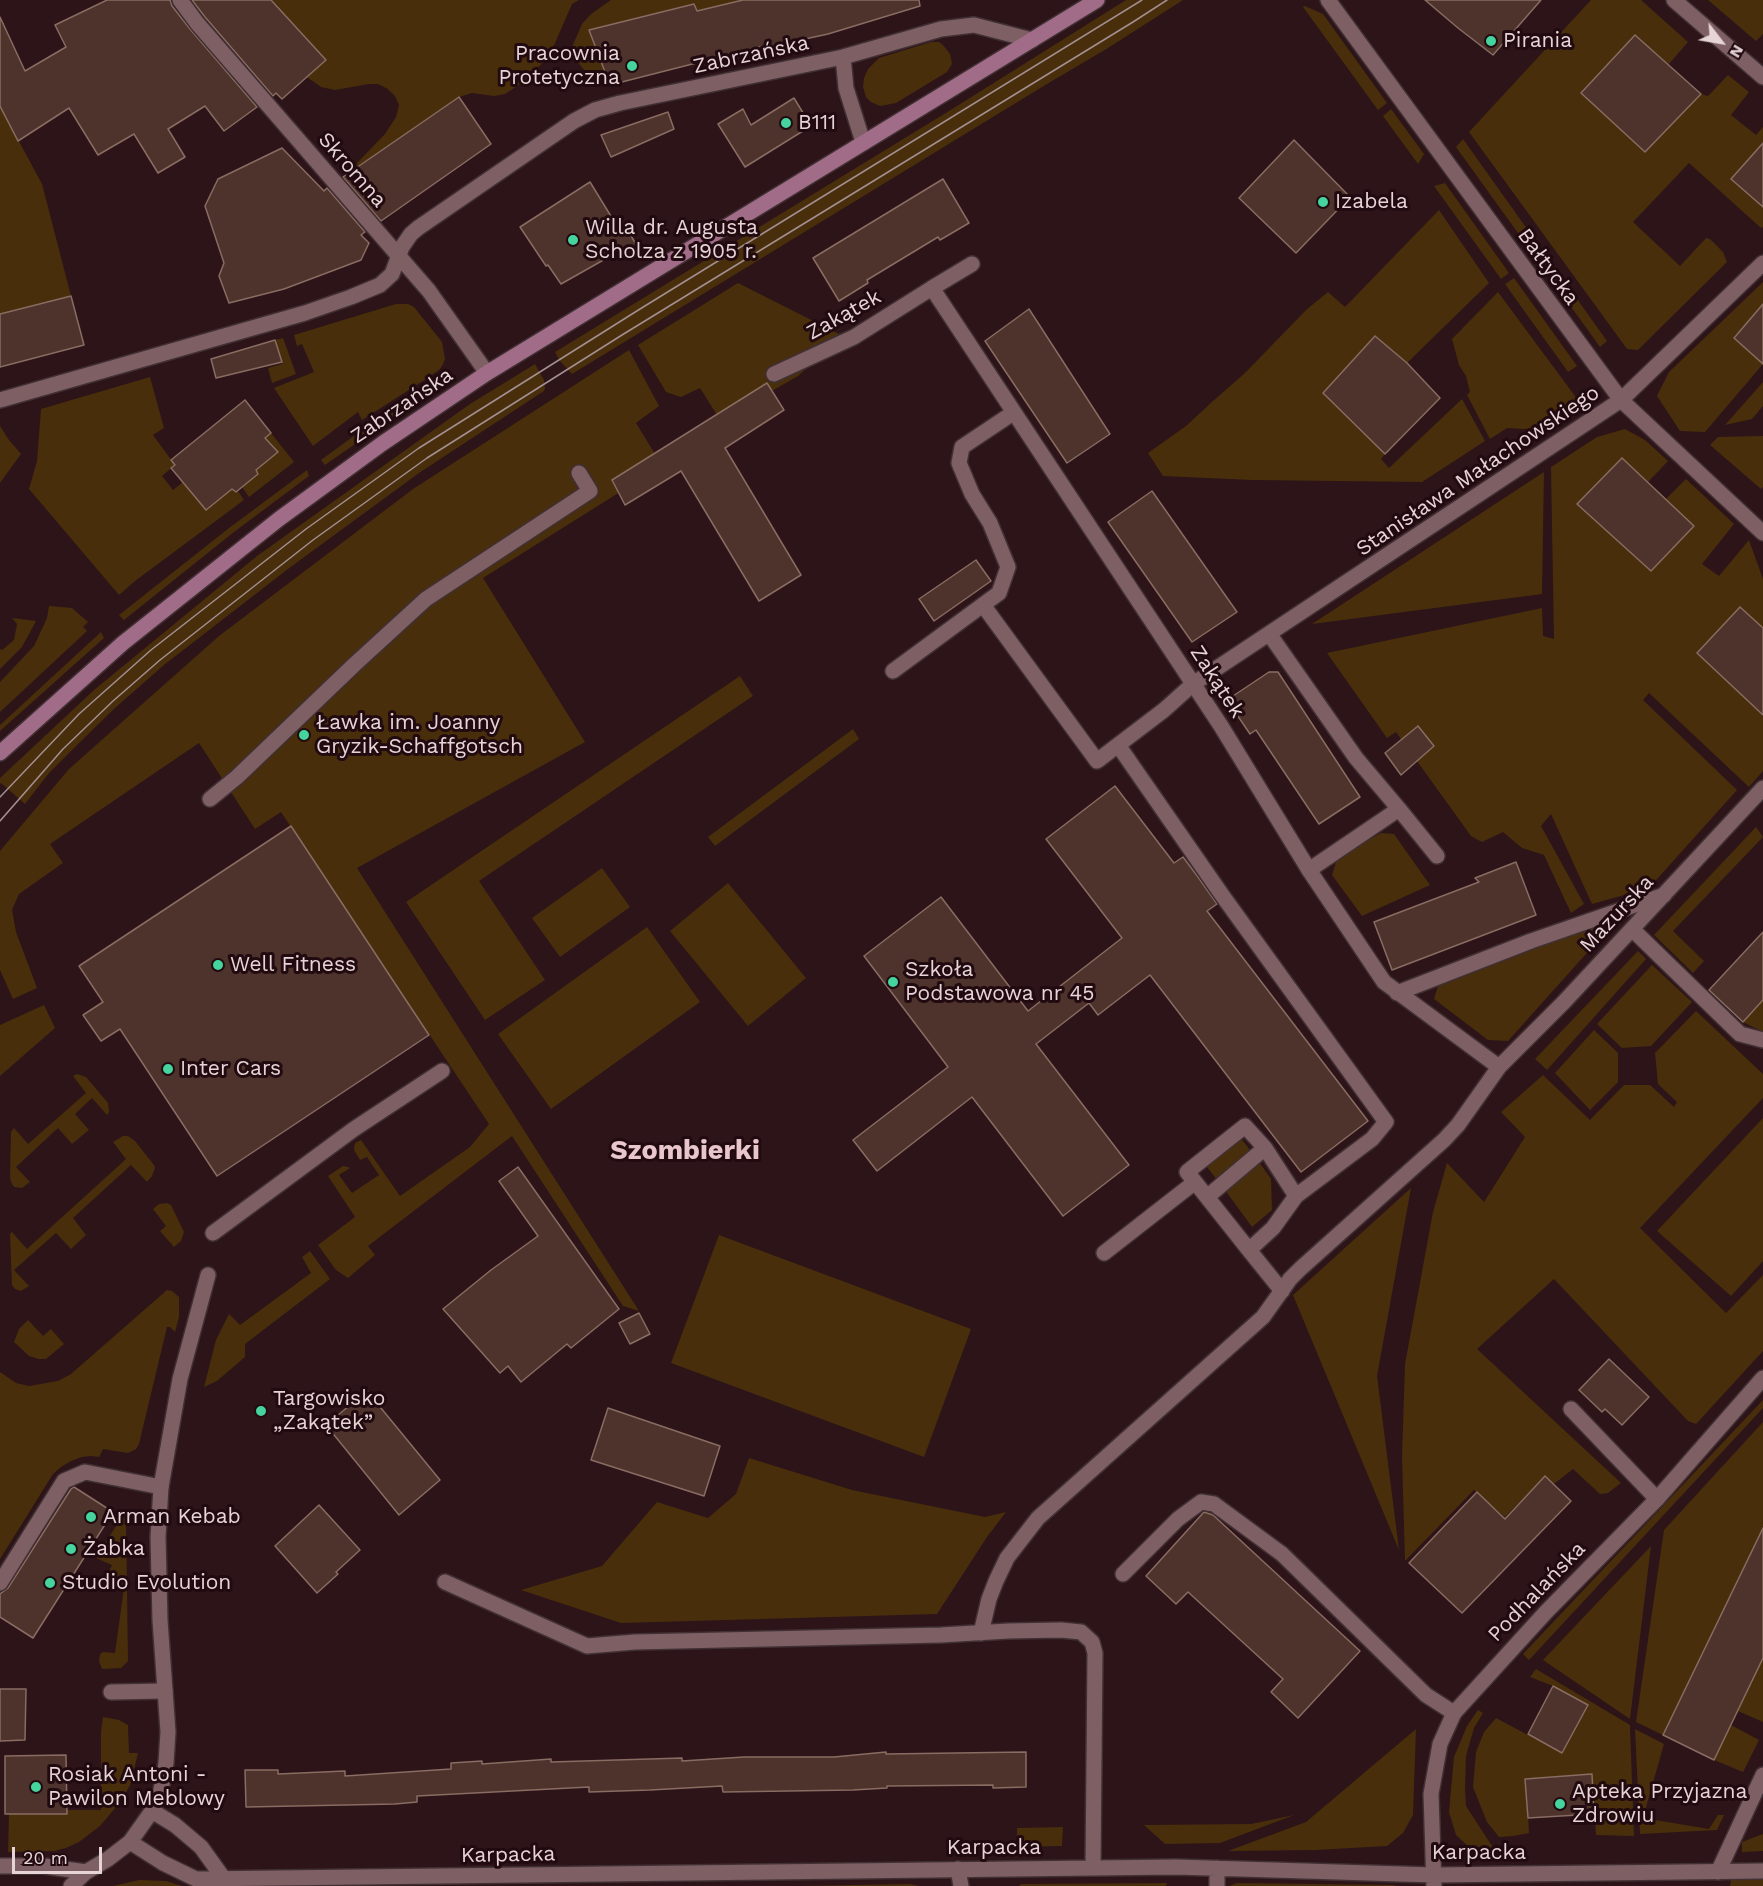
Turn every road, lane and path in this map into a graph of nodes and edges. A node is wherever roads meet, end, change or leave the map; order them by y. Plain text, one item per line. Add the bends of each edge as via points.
1 (180, 0) edge
2 (1097, 0) edge
3 (1328, 0) edge
4 (1674, 0) edge
5 (1032, 40) junction
6 (843, 57) junction
7 (1763, 77) edge
8 (863, 142) junction
9 (399, 257) junction
10 (1763, 262) edge
11 (972, 264) dead end
12 (932, 288) junction
13 (487, 373) junction
14 (774, 374) dead end
15 (0, 400) edge
16 (1621, 400) junction
17 (1013, 412) junction
18 (579, 473) dead end
19 (1763, 534) edge
20 (983, 604) junction
21 (1270, 635) junction
22 (893, 670) dead end
23 (1193, 684) junction
24 (1118, 745) junction
25 (0, 753) edge
26 (1763, 788) edge
27 (210, 799) dead end
28 (1399, 809) junction
29 (1437, 856) dead end
30 (1309, 870) junction
31 (1664, 895) junction
32 (1632, 929) junction
33 (1397, 993) junction
34 (1763, 1040) edge
35 (1499, 1067) junction
36 (442, 1071) dead end
37 (1264, 1148) junction
38 (1195, 1182) junction
39 (1296, 1196) junction
40 (1207, 1197) junction
41 (213, 1233) dead end
42 (1249, 1250) junction
43 (1104, 1253) dead end
44 (208, 1275) dead end
45 (1281, 1291) junction
46 (1763, 1378) edge
47 (1571, 1409) dead end
48 (160, 1488) junction
49 (1657, 1499) junction
50 (1124, 1574) dead end
51 (445, 1582) dead end
52 (0, 1583) edge
53 (981, 1633) junction
54 (165, 1691) junction
55 (111, 1692) dead end
56 (1454, 1713) junction
57 (1763, 1774) edge
58 (152, 1811) junction
59 (130, 1842) junction
60 (0, 1866) edge
61 (1093, 1868) junction
62 (1216, 1868) junction
63 (958, 1869) junction
64 (1763, 1870) edge
65 (86, 1872) junction
66 (1718, 1872) junction
67 (1434, 1880) edge
68 (484, 1881) edge
69 (224, 1882) edge
70 (71, 1886) edge
71 (961, 1886) edge
72 (1217, 1886) edge

1 - 9 street, Skromna
2 - 5 street, Zabrzańska
3 - 16 street, Bałtycka
4 - 7 street
5 - 6 street, Zabrzańska via 974,25 941,29
5 - 8 street, Zabrzańska
6 - 8 street, Zabrzańska via 846,88
6 - 9 street, Zabrzańska via 595,110 418,228
8 - 13 street, Zabrzańska
9 - 13 street, Skromna via 429,291
9 - 15 street, Zabrzańska via 392,274 380,285 351,297
10 - 16 street, Stanisława Małachowskiego
11 - 12 street, Zakątek
12 - 14 street, Zakątek via 854,337
12 - 17 street, Zakątek
13 - 25 street, Zabrzańska via 279,519 123,643
16 - 19 street, Bałtycka
16 - 21 street, Stanisława Małachowskiego
17 - 20 street via 962,447 959,463 1008,567 999,593
17 - 23 street, Zakątek
18 - 27 street via 590,491 426,598
20 - 22 street
20 - 24 street, Stanisława Małachowskiego via 1097,761
21 - 23 street, Stanisława Małachowskiego
21 - 28 street via 1356,758
23 - 24 street, Stanisława Małachowskiego
23 - 30 street, Zakątek
24 - 39 street via 1386,1122 1372,1139
26 - 31 street, Mazurska
28 - 29 street
28 - 30 street
30 - 33 street, Zakątek via 1384,982
31 - 32 street, Mazurska
31 - 33 street
32 - 34 street via 1740,1034
32 - 35 street, Mazurska
33 - 35 street, Zakątek
35 - 45 street, Mazurska via 1444,1140 1300,1269
36 - 41 street
37 - 38 street via 1245,1126 1187,1172
37 - 39 street
37 - 40 street
38 - 40 street
38 - 43 street
39 - 42 street via 1273,1228
40 - 42 street
42 - 45 street
44 - 48 street via 180,1379
45 - 53 street, Mazurska via 1263,1317 1038,1518 1014,1548 996,1581
46 - 49 street, Podhalańska
47 - 49 street
48 - 52 street via 85,1472 64,1481
48 - 54 street via 160,1620
49 - 56 street, Podhalańska
50 - 56 street via 1178,1519 1201,1502 1214,1504 1282,1554 1426,1695
51 - 53 street via 587,1646
53 - 61 street via 1061,1630 1080,1632 1092,1642
54 - 55 street
54 - 58 street via 166,1763
56 - 67 street, Podhalańska via 1440,1744 1431,1794
57 - 66 street
58 - 59 street
58 - 69 street via 201,1848
59 - 65 street
59 - 69 street, Karpacka via 196,1879
60 - 65 street via 44,1866
61 - 62 street, Karpacka
61 - 63 street, Karpacka
62 - 67 street, Karpacka
62 - 72 street
63 - 68 street, Karpacka
63 - 71 street
64 - 66 street, Karpacka
65 - 70 street
66 - 67 street, Karpacka
68 - 69 street, Karpacka

